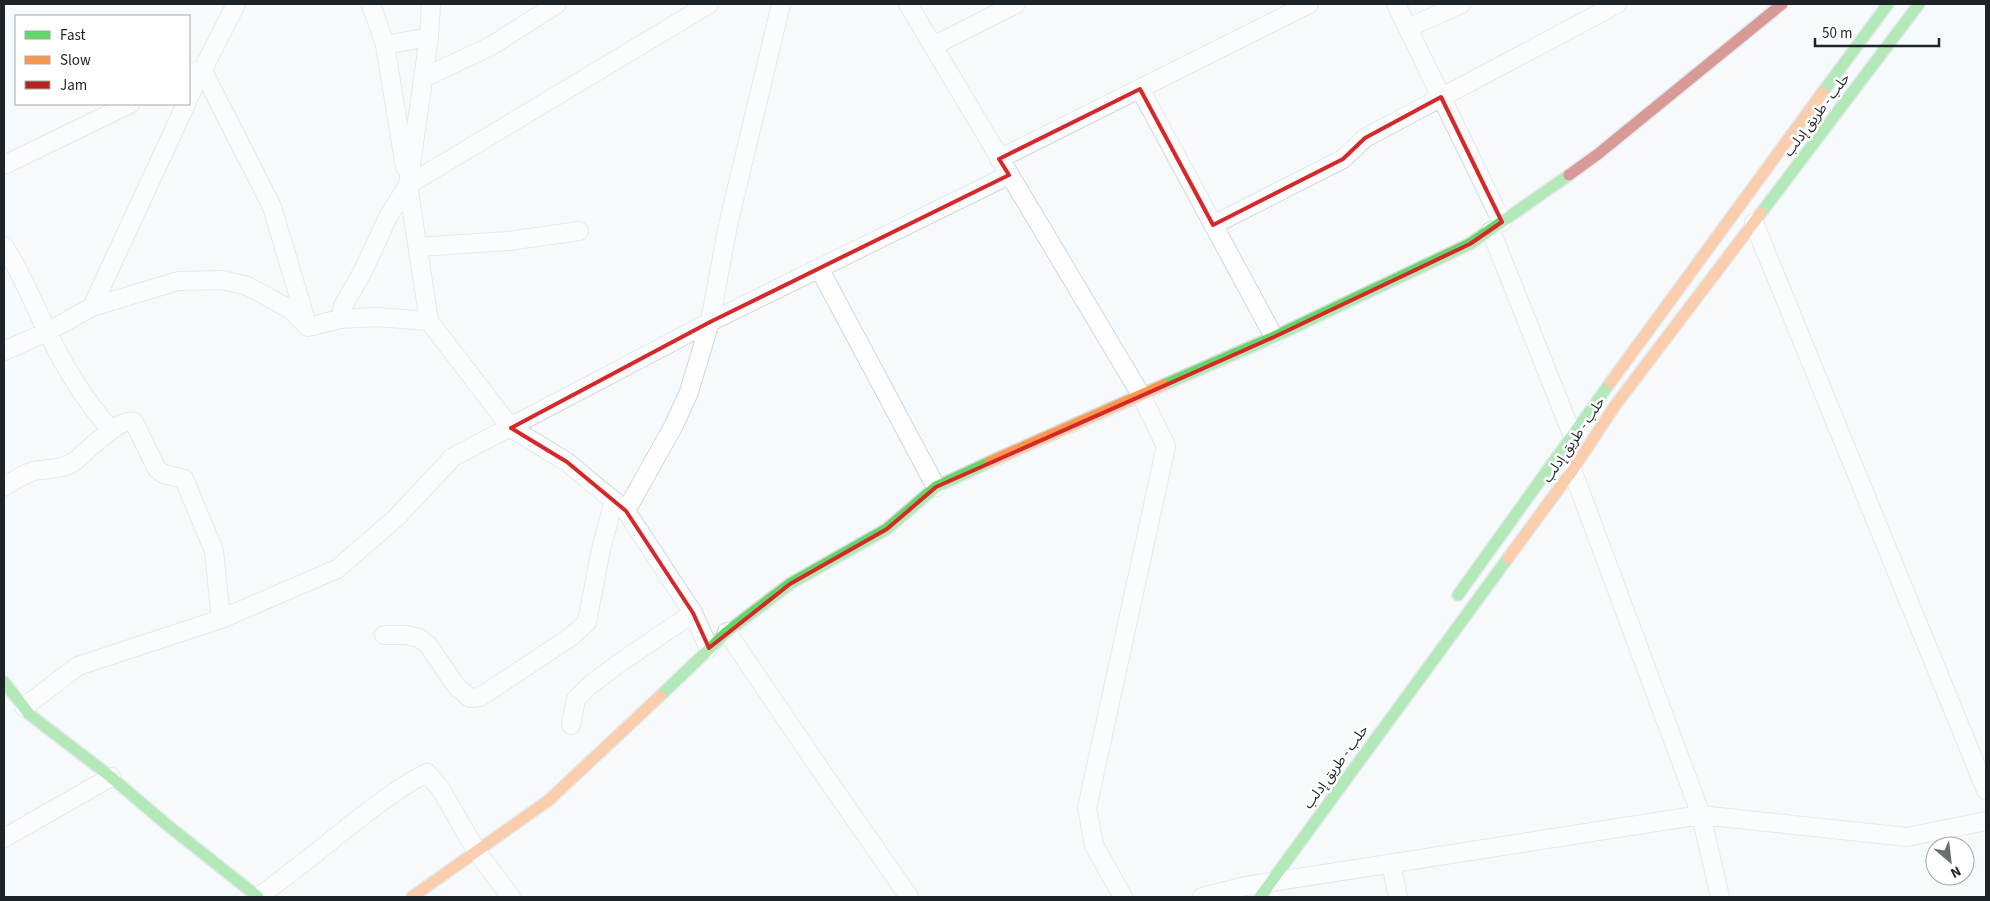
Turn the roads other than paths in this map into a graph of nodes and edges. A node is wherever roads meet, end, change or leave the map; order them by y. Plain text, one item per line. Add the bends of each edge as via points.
1 (236, 4) edge
2 (371, 4) edge
3 (431, 4) edge
4 (557, 4) edge
5 (709, 4) edge
6 (781, 4) edge
7 (908, 4) edge
8 (1016, 4) edge
9 (1309, 4) edge
10 (1396, 4) edge
11 (1461, 4) edge
12 (1617, 4) edge
13 (1782, 4) edge
14 (1888, 4) edge
15 (1919, 4) edge
16 (1408, 28) junction
17 (429, 37) junction
18 (385, 45) junction
19 (933, 46) junction
20 (195, 72) edge
21 (423, 78) junction
22 (1140, 89) junction
23 (190, 93) edge
24 (1441, 97) junction
25 (128, 105) edge
26 (186, 105) edge
27 (4, 166) edge
28 (1004, 167) junction
29 (408, 185) junction
30 (1754, 224) junction
31 (1213, 225) junction
32 (1497, 227) junction
33 (579, 231) dead end
34 (4, 246) edge
35 (418, 248) junction
36 (10, 266) edge
37 (819, 268) junction
38 (92, 307) junction
39 (340, 319) junction
40 (429, 321) junction
41 (710, 322) junction
42 (308, 327) junction
43 (47, 332) junction
44 (1274, 337) junction
45 (4, 351) edge
46 (1141, 395) junction
47 (511, 428) junction
48 (111, 430) junction
49 (1568, 440) junction
50 (1572, 470) junction
51 (4, 487) edge
52 (936, 487) junction
53 (620, 506) junction
54 (1454, 601) dead end
55 (693, 613) junction
56 (221, 619) junction
57 (727, 632) junction
58 (384, 635) dead end
59 (709, 648) junction
60 (4, 682) edge
61 (24, 707) junction
62 (571, 725) dead end
63 (111, 777) junction
64 (1986, 790) edge
65 (1701, 815) junction
66 (1986, 821) edge
67 (4, 838) edge
68 (478, 852) junction
69 (1390, 864) junction
70 (1258, 870) dead end
71 (1253, 891) edge
72 (258, 897) edge
73 (412, 897) edge
74 (511, 897) edge
75 (909, 897) edge
76 (1122, 897) edge
77 (1202, 897) edge
78 (1398, 897) edge
79 (1720, 897) edge

1 - 20 street
2 - 18 street
3 - 17 street
4 - 21 street via 491,46
5 - 29 street
6 - 41 street via 728,226
7 - 19 street
8 - 19 street
9 - 22 street
10 - 16 street
11 - 16 street
12 - 24 street
13 - 32 street via 1598,154
14 - 49 street, حلب - طريق إدلب
15 - 30 street, حلب - طريق إدلب
16 - 24 street
17 - 18 street
17 - 21 street
18 - 29 street
19 - 28 street
20 - 23 street
20 - 42 street via 272,207
21 - 29 street
22 - 28 street
22 - 31 street
24 - 31 street via 1365,138 1343,159
24 - 32 street
25 - 27 street
26 - 38 street
28 - 37 street
28 - 46 street
29 - 35 street
29 - 39 street via 343,306
30 - 50 street, حلب - طريق إدلب via 1614,407
30 - 64 street
31 - 44 street
32 - 44 street via 1470,244
32 - 49 street
33 - 35 street
34 - 36 street
35 - 40 street
36 - 43 street
37 - 41 street
37 - 52 street
38 - 42 street via 178,280 223,280 247,286 268,297 291,310
38 - 43 street
39 - 40 street via 376,317
39 - 42 street
40 - 47 street
41 - 47 street
41 - 53 street via 678,417
43 - 45 street
43 - 48 street via 79,391
44 - 46 street
46 - 52 street
46 - 76 street via 1166,446 1087,808 1094,845
47 - 53 street via 567,462
47 - 56 street via 453,457 396,518 337,569
48 - 51 street via 70,464 34,471
48 - 56 street via 127,420 134,422 158,469 164,474 184,479 214,551
49 - 50 street
49 - 54 street, حلب - طريق إدلب
50 - 65 street
50 - 71 street, حلب - طريق إدلب
52 - 57 street via 888,529 790,584
53 - 55 street
53 - 58 street via 601,549 587,622 572,636 480,698 470,698 457,687 419,638
55 - 59 street
55 - 62 street via 590,685 576,699
56 - 61 street via 78,666
57 - 59 street
57 - 75 street
59 - 68 street via 550,800
60 - 61 street
61 - 63 street
63 - 67 street
63 - 72 street
65 - 66 street via 1907,837
65 - 69 street
65 - 79 street
68 - 72 street via 427,772 361,816
68 - 73 street
68 - 74 street
69 - 71 street
69 - 78 street
70 - 71 street
71 - 77 street

